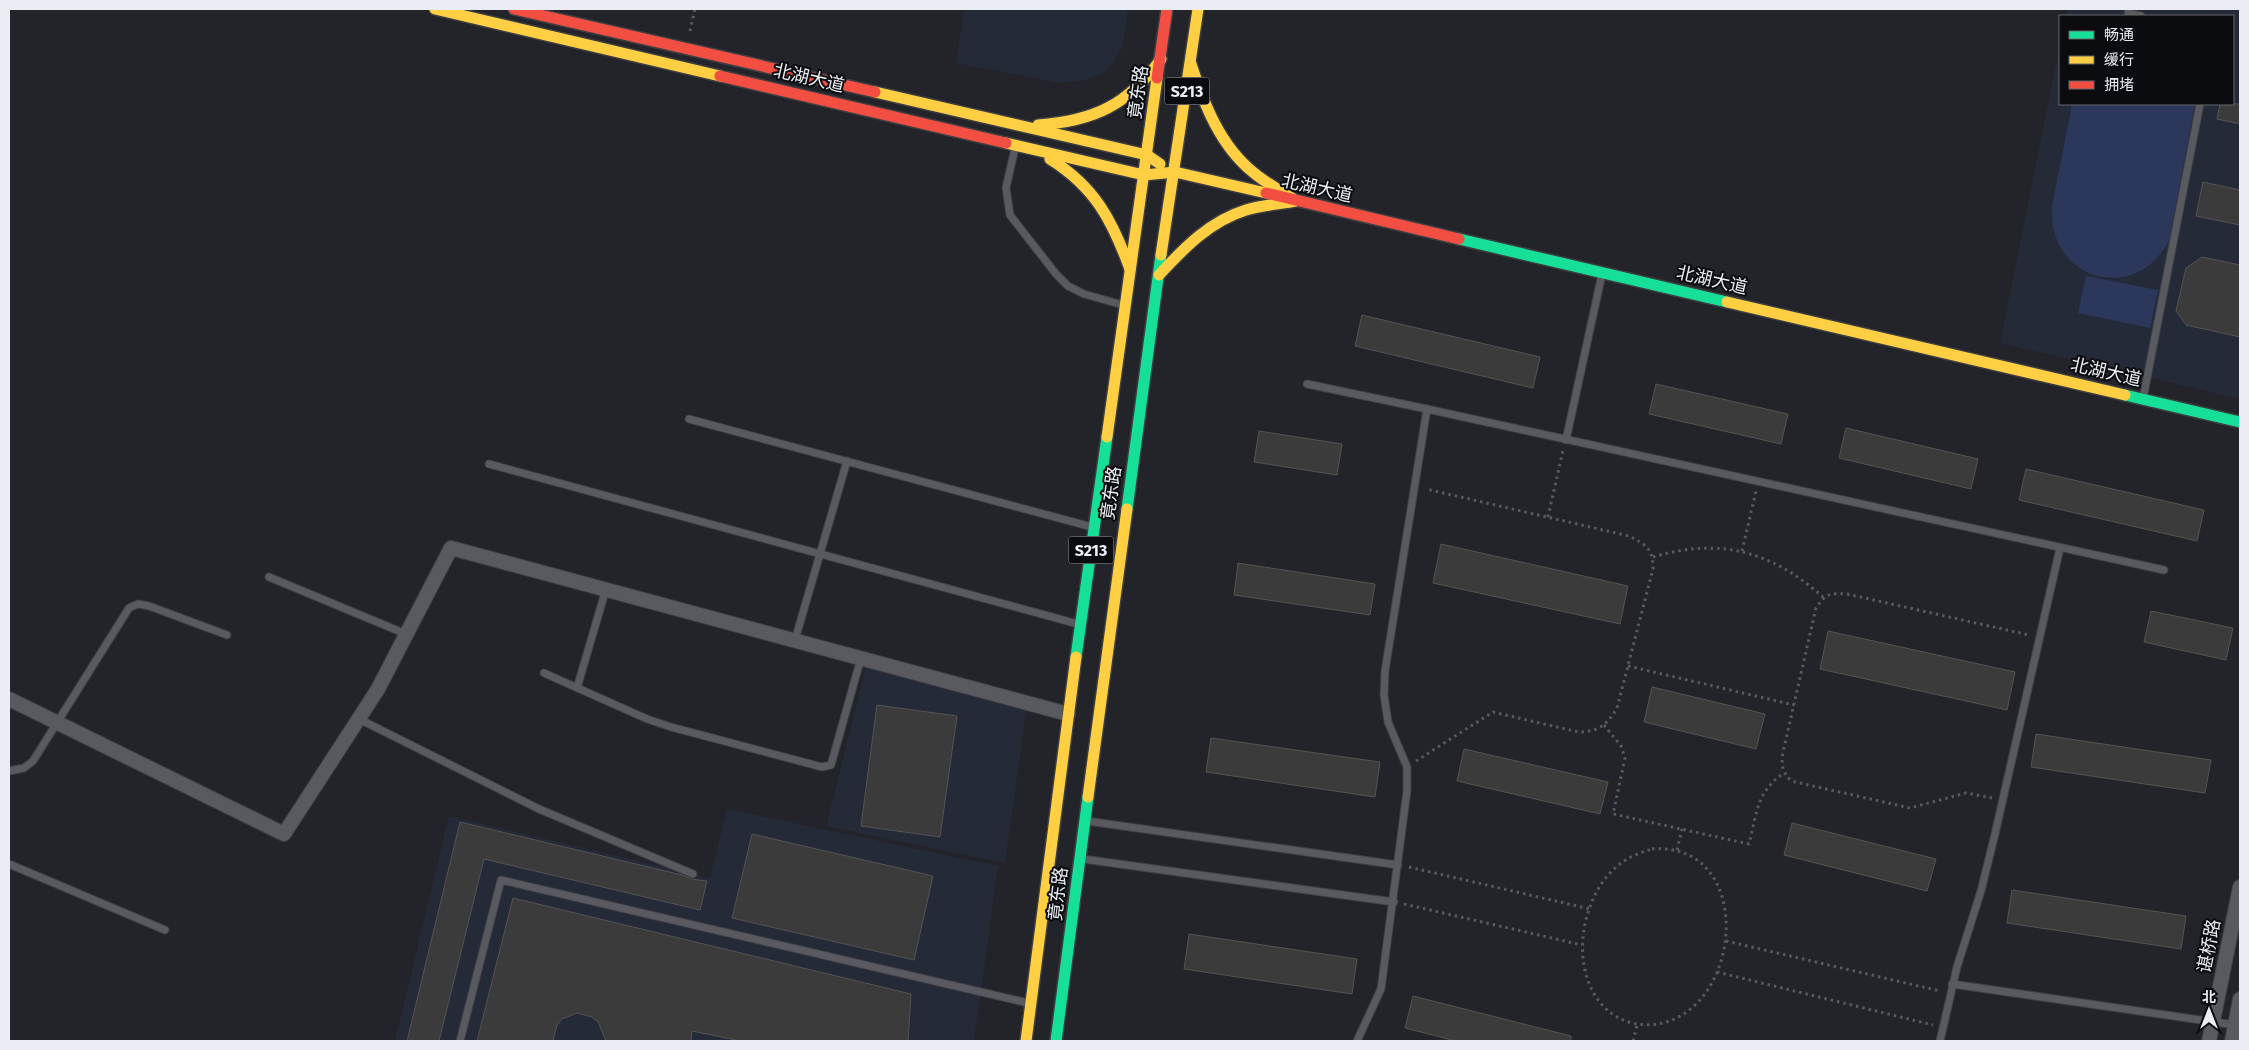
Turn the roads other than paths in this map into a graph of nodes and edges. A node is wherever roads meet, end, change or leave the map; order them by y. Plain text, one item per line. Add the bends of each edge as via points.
1 (435, 9) edge
2 (514, 9) edge
3 (1168, 9) edge
4 (1198, 9) edge
5 (2130, 9) edge
6 (2137, 15) edge
7 (1161, 59) junction
8 (1191, 64) junction
9 (2200, 105) edge
10 (1020, 126) junction
11 (1016, 145) junction
12 (1147, 155) junction
13 (1175, 172) junction
14 (1144, 175) junction
15 (1296, 201) junction
16 (1130, 269) junction
17 (1602, 272) junction
18 (1159, 275) junction
19 (1125, 305) junction
20 (1308, 384) dead end
21 (2143, 399) junction
22 (1427, 409) junction
23 (689, 419) dead end
24 (2240, 422) edge
25 (1566, 440) junction
26 (847, 461) junction
27 (490, 464) dead end
28 (1094, 528) junction
29 (2060, 548) junction
30 (820, 554) junction
31 (2164, 570) dead end
32 (269, 577) dead end
33 (606, 589) junction
34 (1081, 624) junction
35 (406, 634) junction
36 (227, 635) dead end
37 (795, 640) junction
38 (861, 658) junction
39 (544, 673) dead end
40 (577, 688) junction
41 (9, 699) edge
42 (1068, 714) junction
43 (358, 719) junction
44 (58, 724) junction
45 (9, 771) edge
46 (1085, 821) junction
47 (1080, 859) junction
48 (9, 864) edge
49 (1398, 865) junction
50 (694, 874) dead end
51 (2240, 887) edge
52 (1394, 902) junction
53 (164, 930) dead end
54 (1952, 984) junction
55 (2240, 999) edge
56 (1031, 1004) junction
57 (2213, 1022) junction
58 (2235, 1025) junction
59 (460, 1041) edge
60 (1026, 1041) edge
61 (1056, 1041) edge
62 (1357, 1041) edge
63 (1940, 1041) edge
64 (2209, 1041) edge
65 (2232, 1041) edge

1 - 11 main road, 北湖大道
2 - 10 main road, 北湖大道
3 - 7 main road, 竟东路 / S213
4 - 8 main road, 竟东路 / S213
5 - 6 lane via 2128,13
7 - 10 main road via 1143,83 1126,97 1089,116 1061,123
7 - 12 main road, 竟东路 / S213
8 - 13 main road, 竟东路 / S213
8 - 15 main road via 1210,113 1233,151 1248,168
9 - 21 lane
10 - 12 main road, 北湖大道
11 - 14 main road, 北湖大道
11 - 16 main road via 1069,169 1089,187 1106,213
11 - 19 lane via 1006,188 1010,215 1068,286 1084,294
12 - 13 main road, 北湖大道
12 - 14 main road, 竟东路 / S213
13 - 14 main road, 北湖大道
13 - 15 main road, 北湖大道
13 - 18 main road, 竟东路 / S213
14 - 16 main road, 竟东路 / S213
15 - 17 main road, 北湖大道
15 - 18 main road via 1246,209 1223,219 1185,247
16 - 19 main road, 竟东路 / S213
17 - 21 main road, 北湖大道
17 - 25 lane
18 - 46 main road, 竟东路 / S213
19 - 28 main road, 竟东路 / S213
20 - 22 lane
21 - 24 main road, 北湖大道
22 - 25 lane
22 - 49 lane via 1385,672 1388,722 1407,767
23 - 26 lane
25 - 29 lane
26 - 28 lane
26 - 30 lane
27 - 30 lane
28 - 34 main road, 竟东路 / S213
29 - 31 lane
29 - 54 lane via 1981,891
30 - 34 lane
30 - 37 lane
32 - 35 lane
33 - 35 street via 451,548
33 - 37 street
33 - 40 lane
34 - 42 main road, 竟东路 / S213
35 - 43 street via 378,689
36 - 44 lane via 149,606 138,604 129,608
37 - 38 street
38 - 40 lane via 837,750 831,765 822,767 671,727
38 - 42 street
39 - 40 lane
41 - 44 street
42 - 56 main road, 竟东路 / S213
43 - 44 street via 284,834
43 - 50 lane via 539,809
44 - 45 lane via 33,761 24,768
46 - 47 main road, 竟东路 / S213
46 - 49 lane
47 - 52 lane
47 - 61 main road, 竟东路 / S213
48 - 53 lane
49 - 52 lane
51 - 57 street, 谌桥路
52 - 62 lane via 1382,989
54 - 57 lane
54 - 63 lane
55 - 58 street
56 - 59 lane via 501,880
56 - 60 main road, 竟东路 / S213
57 - 58 lane
57 - 64 street, 谌桥路
58 - 65 street

